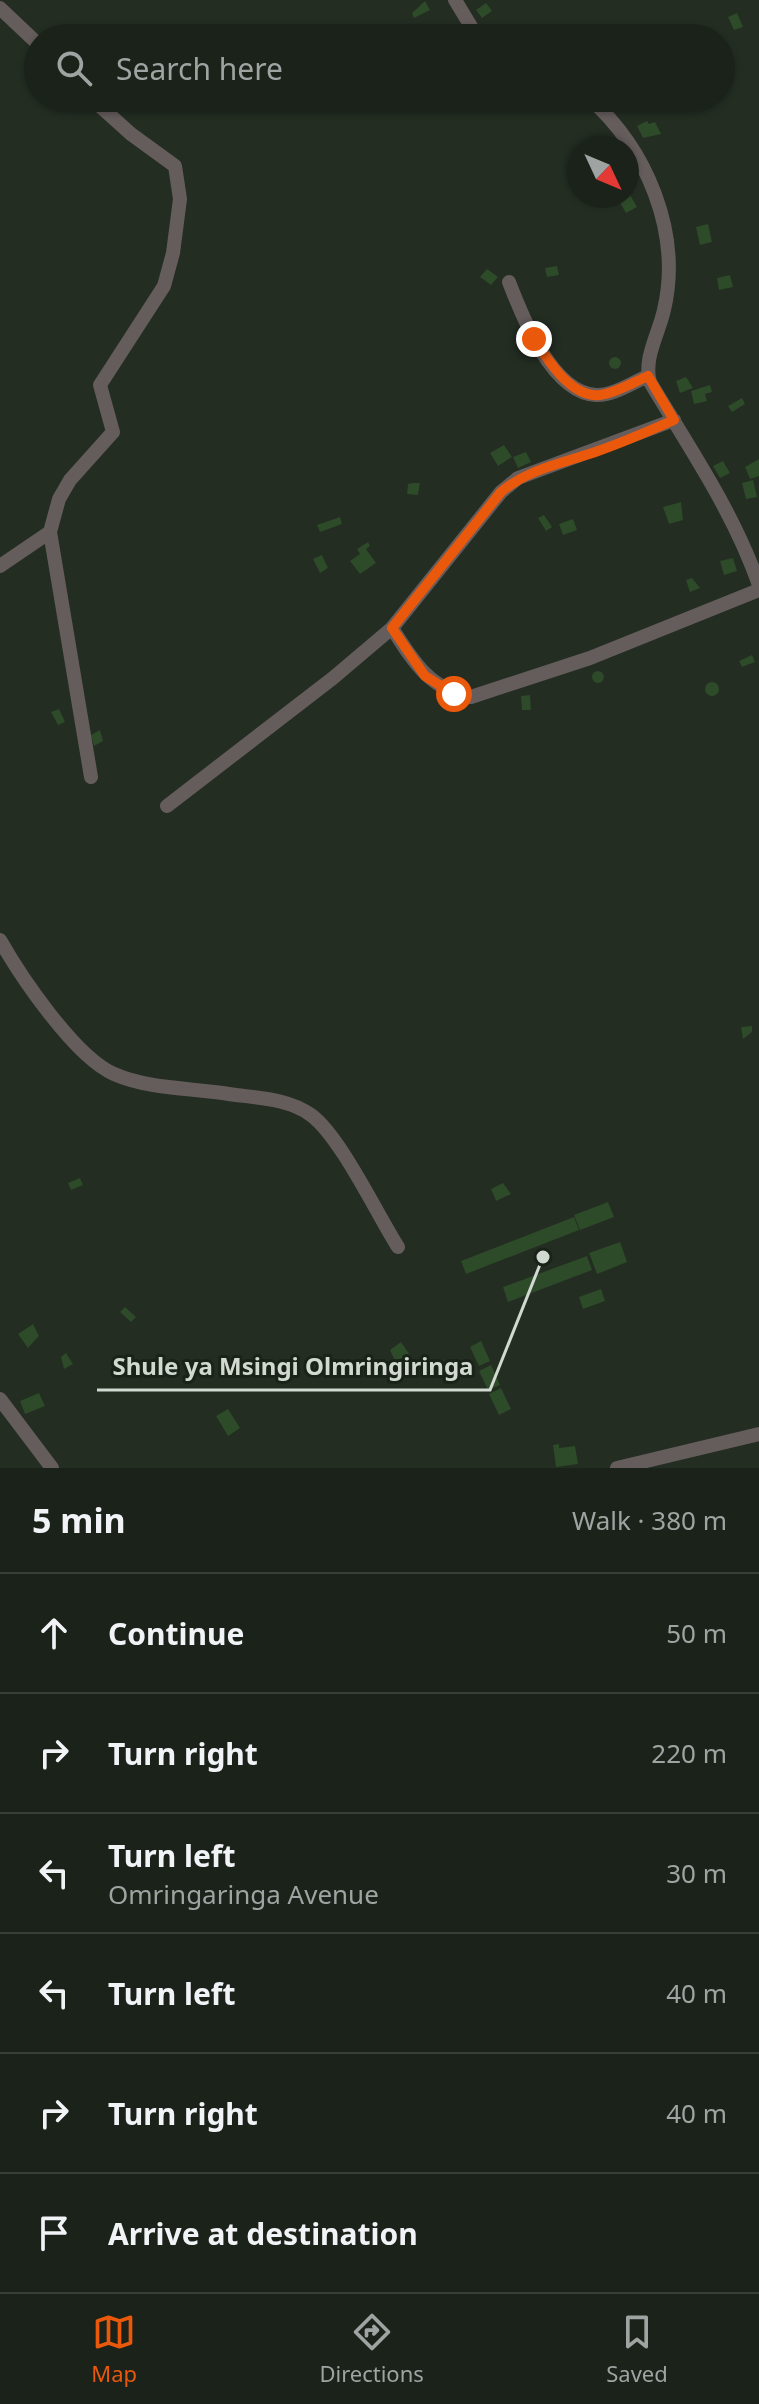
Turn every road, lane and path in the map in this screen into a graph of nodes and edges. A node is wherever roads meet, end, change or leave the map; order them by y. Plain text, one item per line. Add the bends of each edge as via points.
1 (455, 0) edge
2 (0, 8) edge
3 (470, 24) edge
4 (24, 31) edge
5 (107, 112) edge
6 (602, 112) edge
7 (509, 282) dead end
8 (648, 376) junction
9 (674, 420) junction
10 (50, 532) junction
11 (0, 566) edge
12 (759, 587) edge
13 (392, 628) junction
14 (91, 777) dead end
15 (167, 806) dead end
16 (0, 940) edge
17 (398, 1247) dead end
18 (0, 1399) edge
19 (759, 1434) edge
20 (52, 1468) edge
21 (617, 1468) edge

1 - 3 street
2 - 4 street
5 - 10 street via 175,166 180,199 173,253 164,286 100,385 113,432 70,480
6 - 8 street via 632,145 664,227 669,277
7 - 8 street via 534,339 568,381 585,393 599,395
8 - 9 street
9 - 12 street via 744,544
9 - 13 street via 518,478 501,492
10 - 11 street
10 - 14 street
12 - 13 street via 590,658 471,697 454,694 425,676
13 - 15 street
16 - 17 street via 32,991 107,1071 282,1101 312,1115 330,1135
18 - 20 street
19 - 21 street

